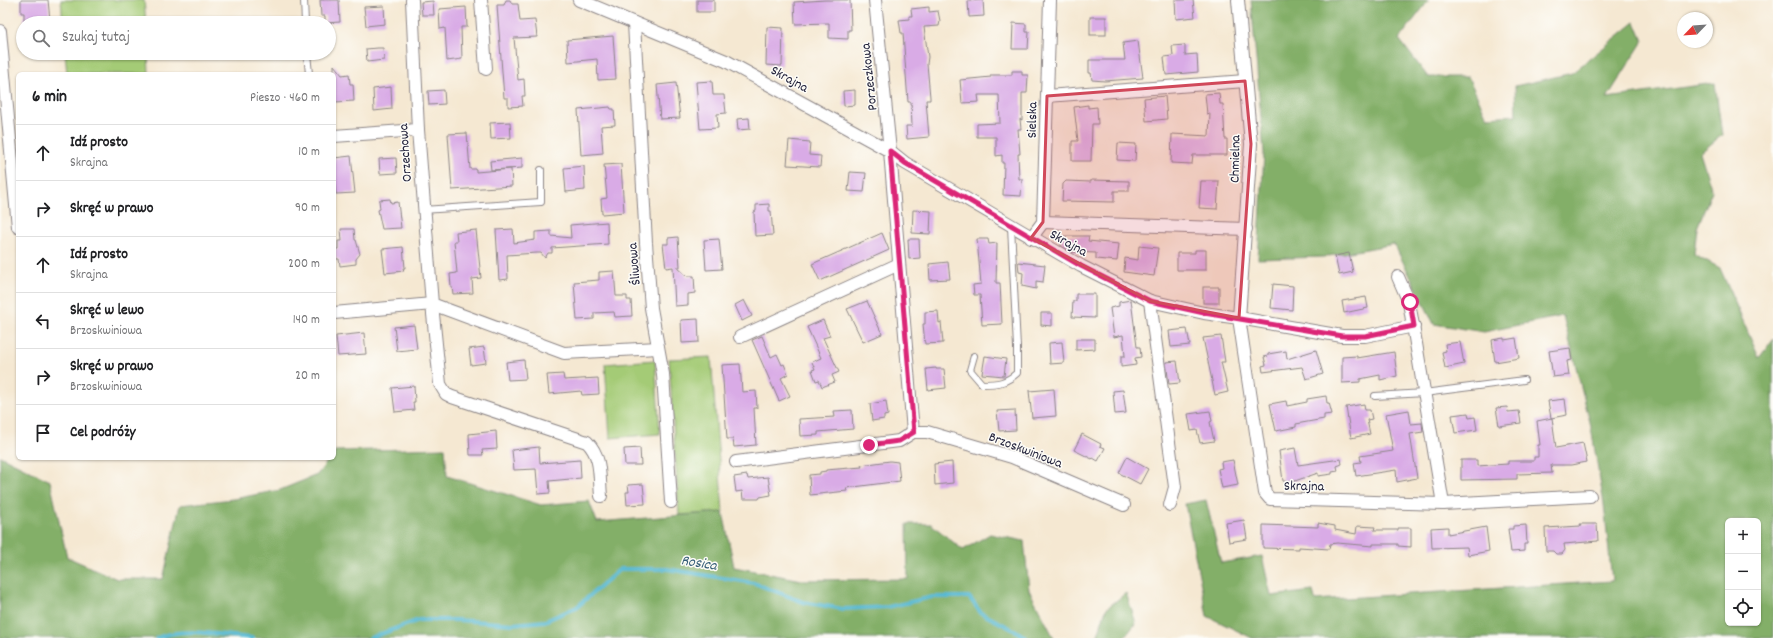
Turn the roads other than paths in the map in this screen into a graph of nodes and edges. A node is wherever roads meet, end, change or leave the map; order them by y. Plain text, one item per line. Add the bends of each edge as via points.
1 (304, 0) edge
2 (412, 0) edge
3 (481, 0) edge
4 (579, 0) edge
5 (875, 0) edge
6 (1050, 0) edge
7 (1238, 0) edge
8 (305, 16) edge
9 (634, 23) junction
10 (0, 31) edge
11 (308, 60) edge
12 (486, 69) dead end
13 (309, 72) edge
14 (1245, 81) junction
15 (1047, 96) junction
16 (418, 130) junction
17 (336, 136) edge
18 (890, 151) junction
19 (540, 170) dead end
20 (16, 205) edge
21 (423, 210) junction
22 (1043, 222) junction
23 (1011, 226) junction
24 (1246, 229) junction
25 (1031, 238) junction
26 (899, 264) junction
27 (1398, 277) dead end
28 (1150, 301) junction
29 (432, 304) junction
30 (336, 313) edge
31 (1239, 318) junction
32 (1414, 326) junction
33 (740, 337) dead end
34 (658, 348) junction
35 (974, 356) dead end
36 (1524, 380) dead end
37 (1424, 393) junction
38 (1375, 396) dead end
39 (914, 432) junction
40 (736, 462) dead end
41 (601, 496) dead end
42 (1590, 496) dead end
43 (671, 502) dead end
44 (1443, 504) junction
45 (1124, 505) dead end
46 (1170, 505) dead end

1 - 8 lane
2 - 16 street, Orzechowa
3 - 12 street
4 - 9 street, Skrajna
5 - 18 street, Porzeczkowa
6 - 15 street, Sielska
7 - 14 street, Chmielna
9 - 18 street, Skrajna via 726,61
9 - 34 street, Śliwowa via 646,243 651,308
10 - 20 street
11 - 13 lane
14 - 15 street
14 - 24 street, Chmielna via 1251,144
15 - 22 street, Sielska
16 - 17 street
16 - 21 street, Orzechowa
18 - 23 street, Skrajna via 905,163
18 - 26 street
19 - 21 lane via 541,202
21 - 29 street, Orzechowa
22 - 24 street, Skrajna
22 - 25 street
23 - 25 street, Skrajna
23 - 35 lane via 1017,373 1008,381 999,384 982,384 970,370
24 - 31 street, Chmielna
25 - 28 street, Skrajna
26 - 33 street
26 - 39 street
27 - 32 street via 1410,302
28 - 31 street, Skrajna
28 - 46 street via 1175,487
29 - 30 street
29 - 34 street via 564,353
29 - 41 street, Orzechowa via 440,384 446,394 587,442 595,450 598,461
31 - 32 street via 1342,336 1365,336
31 - 44 street, Skrajna via 1265,493 1270,500
32 - 37 street
34 - 43 street, Śliwowa via 663,374
36 - 37 lane
37 - 38 lane
37 - 44 street
39 - 40 street via 899,441
39 - 45 street, Brzoskwiniowa via 927,432 1012,457
42 - 44 street, Skrajna

